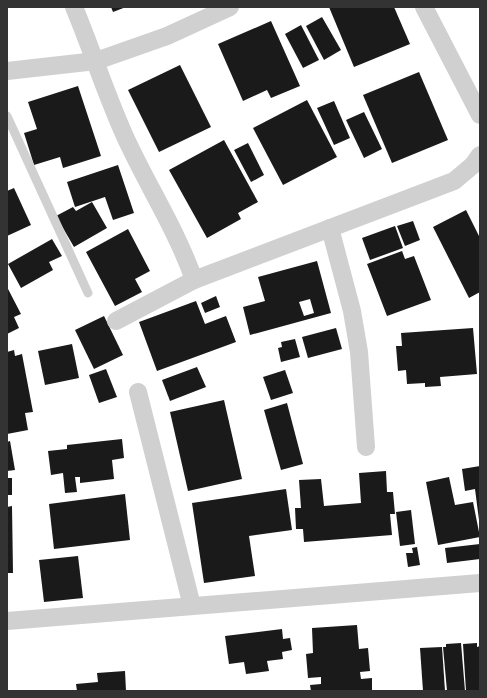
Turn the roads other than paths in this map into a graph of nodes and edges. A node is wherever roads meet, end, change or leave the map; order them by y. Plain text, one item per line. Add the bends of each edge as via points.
1 (74, 7) edge
2 (230, 7) edge
3 (424, 7) edge
4 (96, 61) junction
5 (7, 71) edge
6 (480, 115) edge
7 (7, 116) edge
8 (480, 155) edge
9 (330, 228) junction
10 (194, 280) junction
11 (88, 293) dead end
12 (116, 321) dead end
13 (138, 392) dead end
14 (366, 447) dead end
15 (480, 583) edge
16 (192, 606) junction
17 (7, 621) edge

1 - 4 street
2 - 4 street via 167,36
3 - 6 street
4 - 5 street
4 - 10 street via 122,131 185,254
7 - 11 lane
8 - 9 street via 473,165 454,181
9 - 10 street
9 - 14 street via 352,311 359,352
10 - 12 street
13 - 16 street
15 - 16 street
16 - 17 street

